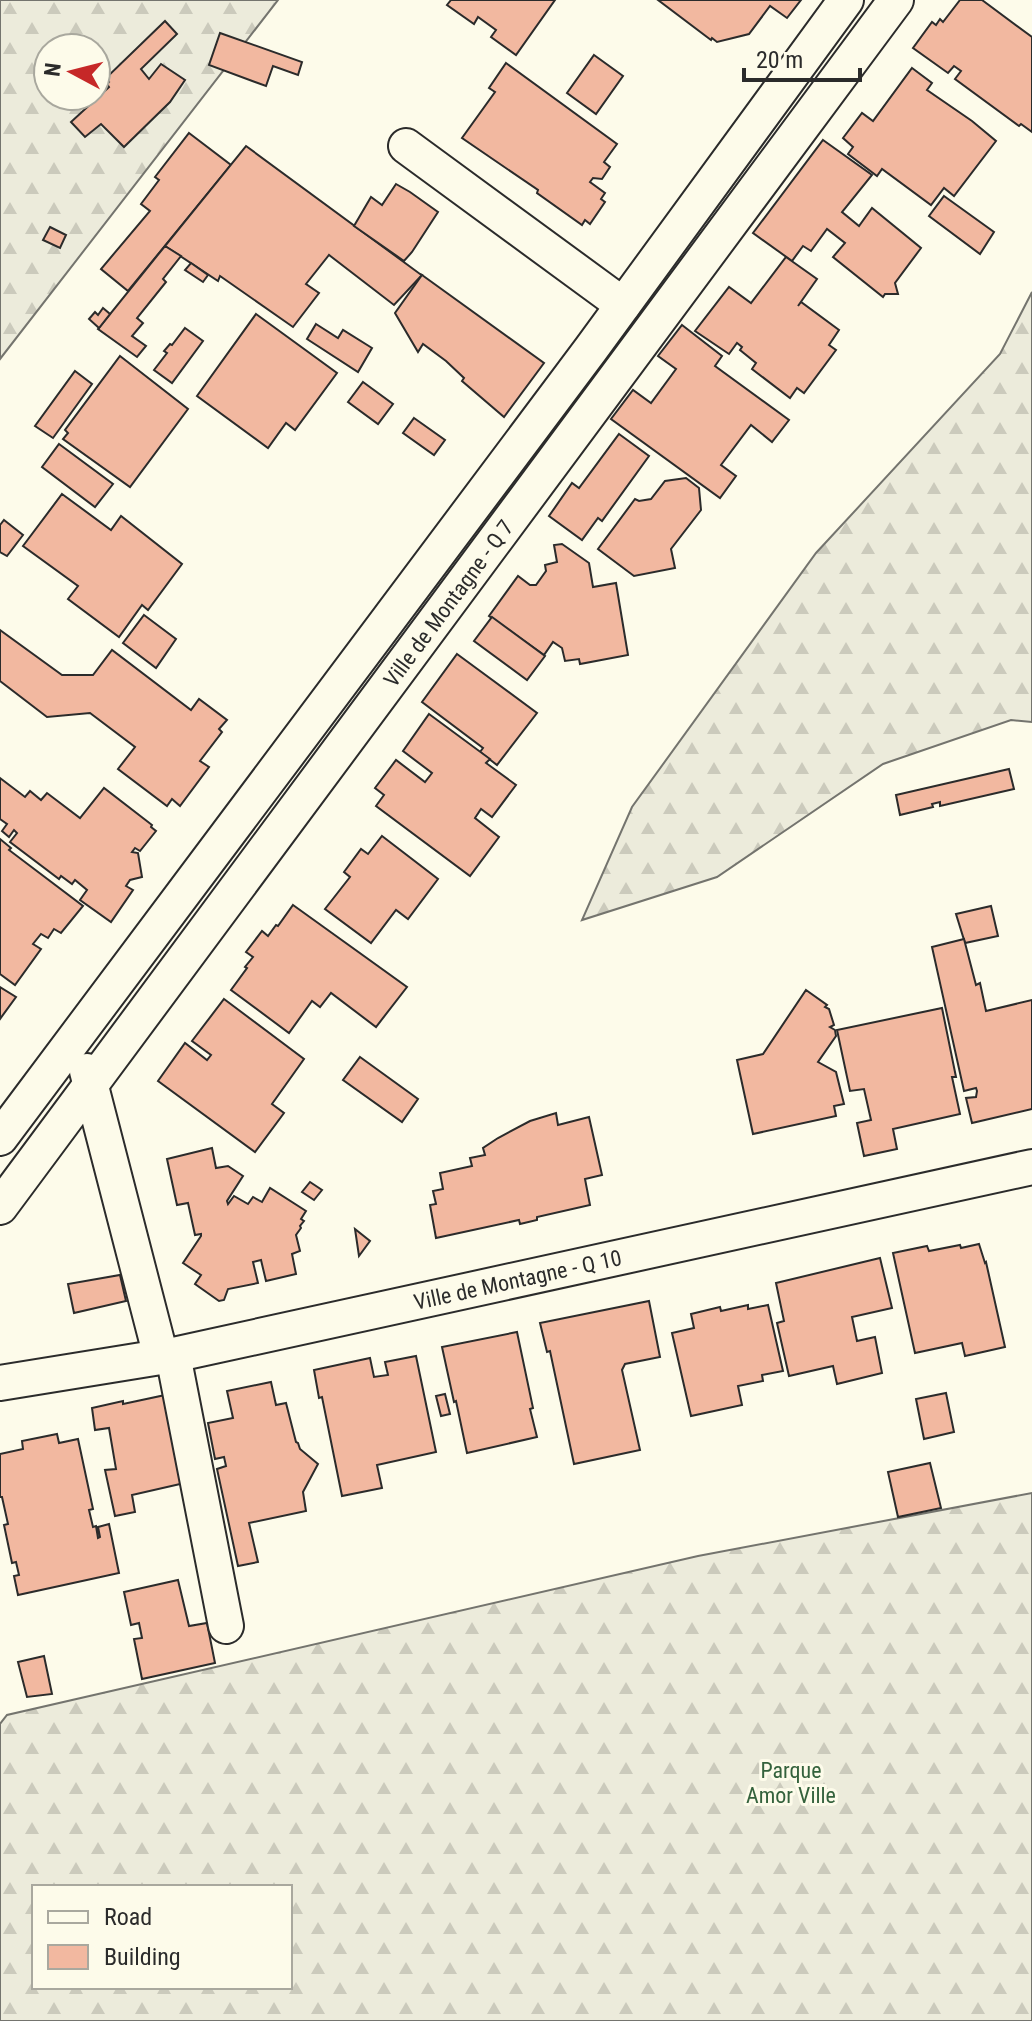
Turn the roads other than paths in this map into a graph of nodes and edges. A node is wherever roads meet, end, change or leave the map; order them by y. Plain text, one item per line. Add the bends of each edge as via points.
1 (846, 0) edge
2 (896, 0) edge
3 (406, 146) dead end
4 (623, 305) junction
5 (591, 349) junction
6 (622, 368) junction
7 (75, 1038) junction
8 (91, 1083) junction
9 (0, 1138) edge
10 (1032, 1167) edge
11 (0, 1207) edge
12 (167, 1356) junction
13 (0, 1383) edge
14 (226, 1626) dead end

1 - 4 street, Ville de Montagne - Q 7
2 - 6 street, Ville de Montagne - Q 7
3 - 4 street
4 - 5 street, Ville de Montagne - Q 7
5 - 6 street
5 - 7 street, Ville de Montagne - Q 7
6 - 8 street, Ville de Montagne - Q 7
7 - 8 street
7 - 9 street, Ville de Montagne - Q 7
8 - 11 street, Ville de Montagne - Q 7
8 - 12 street
10 - 12 street, Ville de Montagne - Q 10
12 - 13 street, Ville de Montagne - Q 10
12 - 14 street

